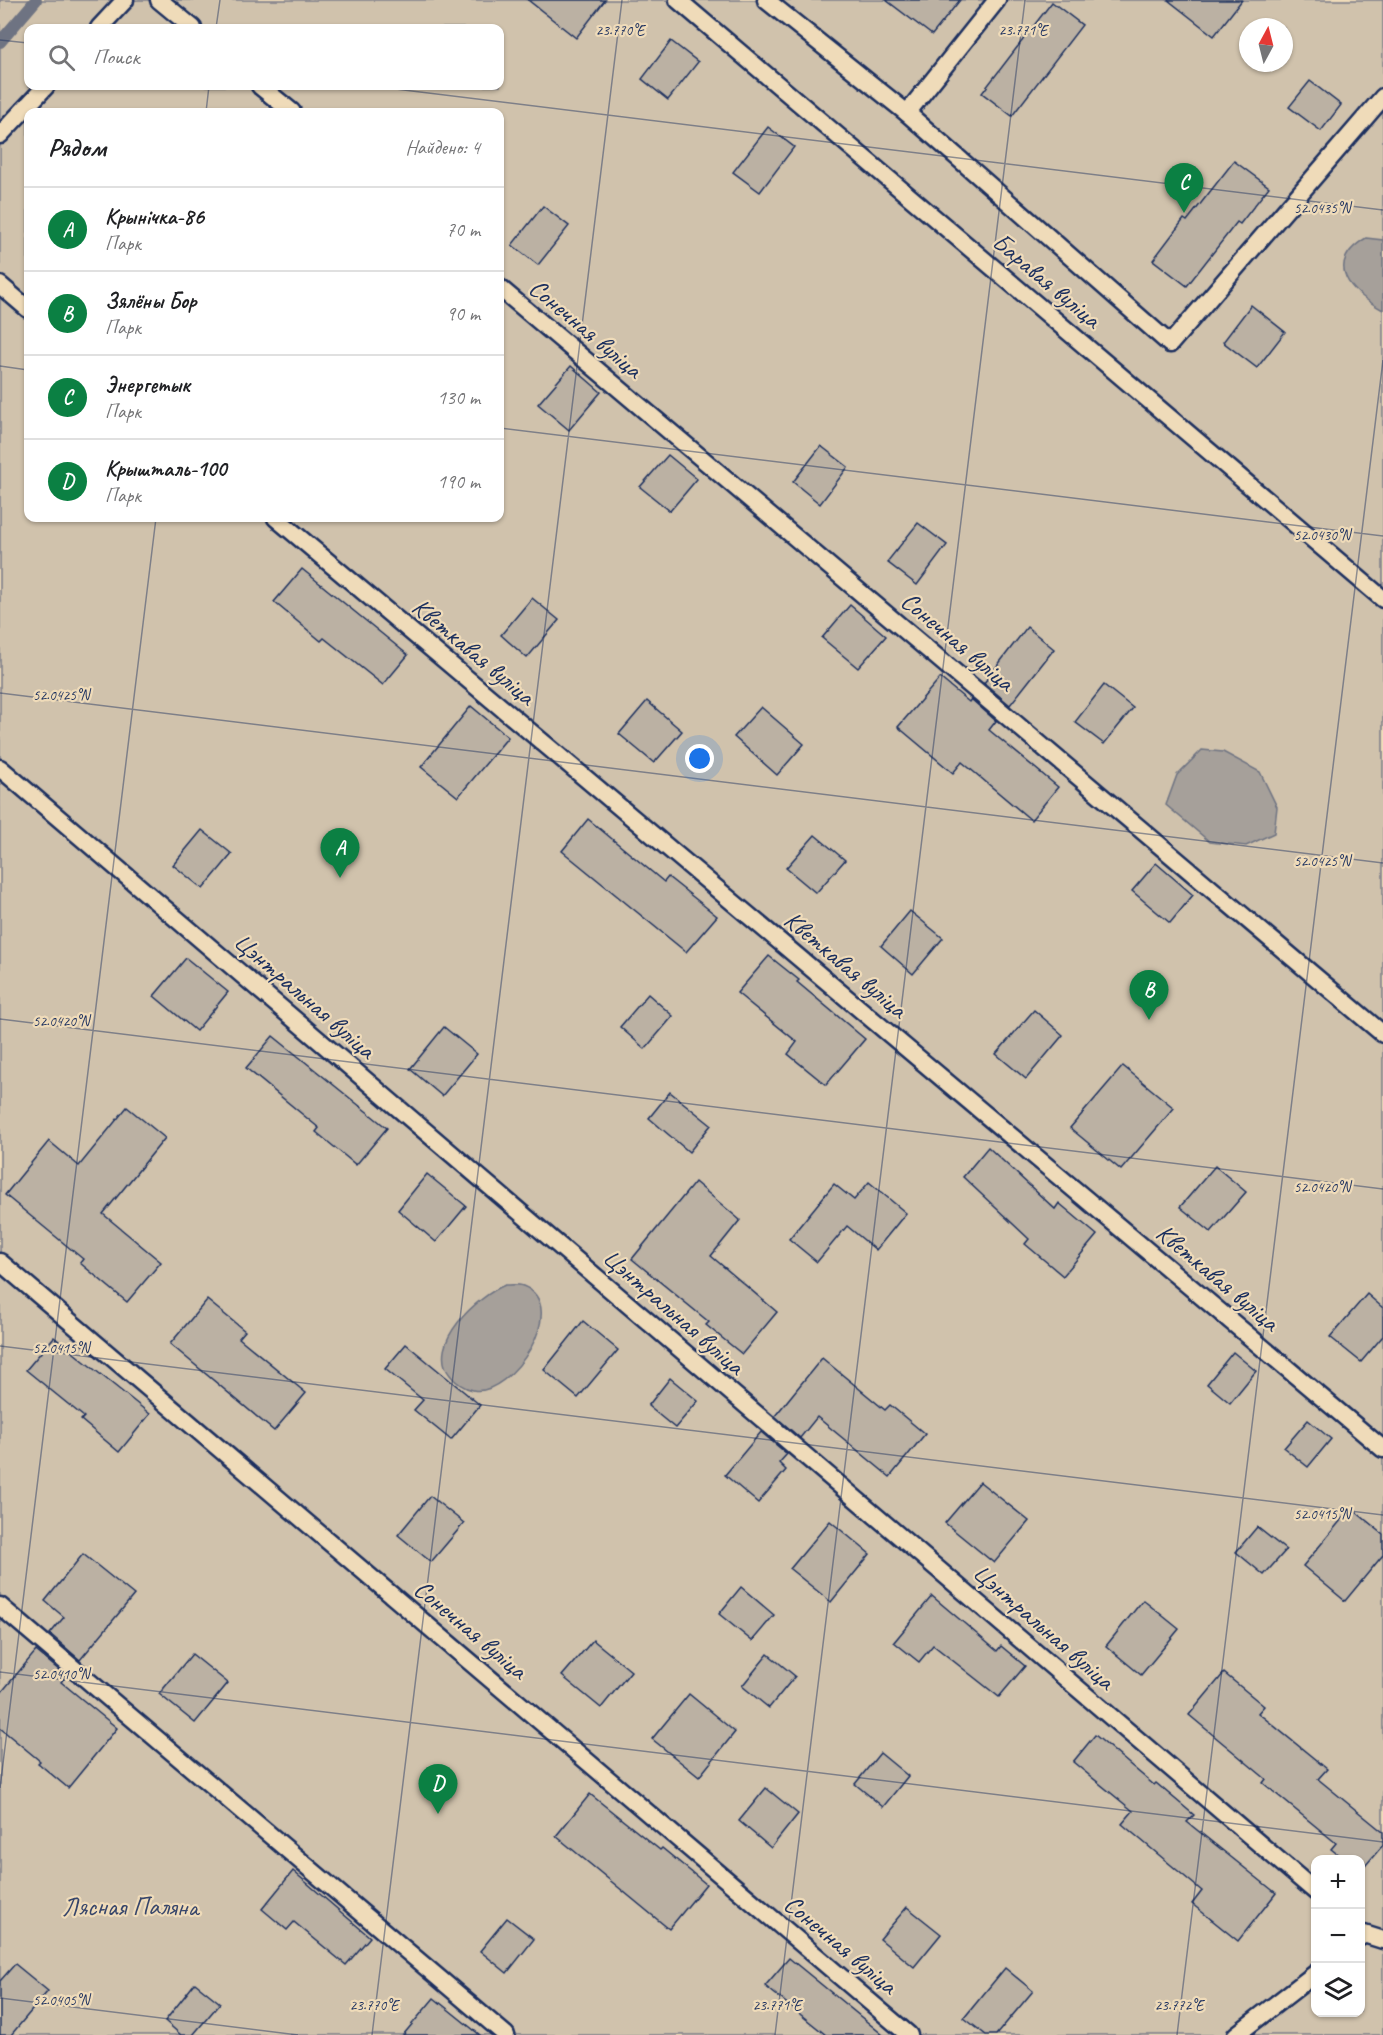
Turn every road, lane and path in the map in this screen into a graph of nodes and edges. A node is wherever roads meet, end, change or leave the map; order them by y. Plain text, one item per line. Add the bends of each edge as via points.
1 (125, 0) edge
2 (159, 0) edge
3 (678, 0) edge
4 (766, 0) edge
5 (997, 0) edge
6 (103, 24) edge
7 (188, 24) edge
8 (42, 90) edge
9 (265, 90) edge
10 (1383, 97) edge
11 (25, 108) edge
12 (287, 108) edge
13 (24, 109) edge
14 (907, 113) junction
15 (0, 135) edge
16 (0, 285) edge
17 (504, 291) edge
18 (24, 306) edge
19 (281, 522) edge
20 (1383, 599) edge
21 (0, 768) edge
22 (1383, 1034) edge
23 (0, 1262) edge
24 (1383, 1449) edge
25 (0, 1606) edge
26 (1311, 1888) edge
27 (1365, 1935) edge
28 (1383, 1940) edge
29 (1311, 1977) edge
30 (506, 2035) edge
31 (909, 2035) edge
32 (1236, 2035) edge

1 - 6 lane
2 - 7 lane
3 - 20 lane, Баравая вуліца
4 - 14 lane
5 - 14 lane
8 - 11 lane
9 - 12 lane
10 - 14 lane via 1170,344
13 - 15 lane
16 - 18 lane
17 - 22 lane, Сонечная вуліца
19 - 24 lane, Кветкавая вуліца
21 - 26 lane, Цэнтральная вуліца
23 - 31 lane, Сонечная вуліца
25 - 30 lane
27 - 28 lane
29 - 32 lane

